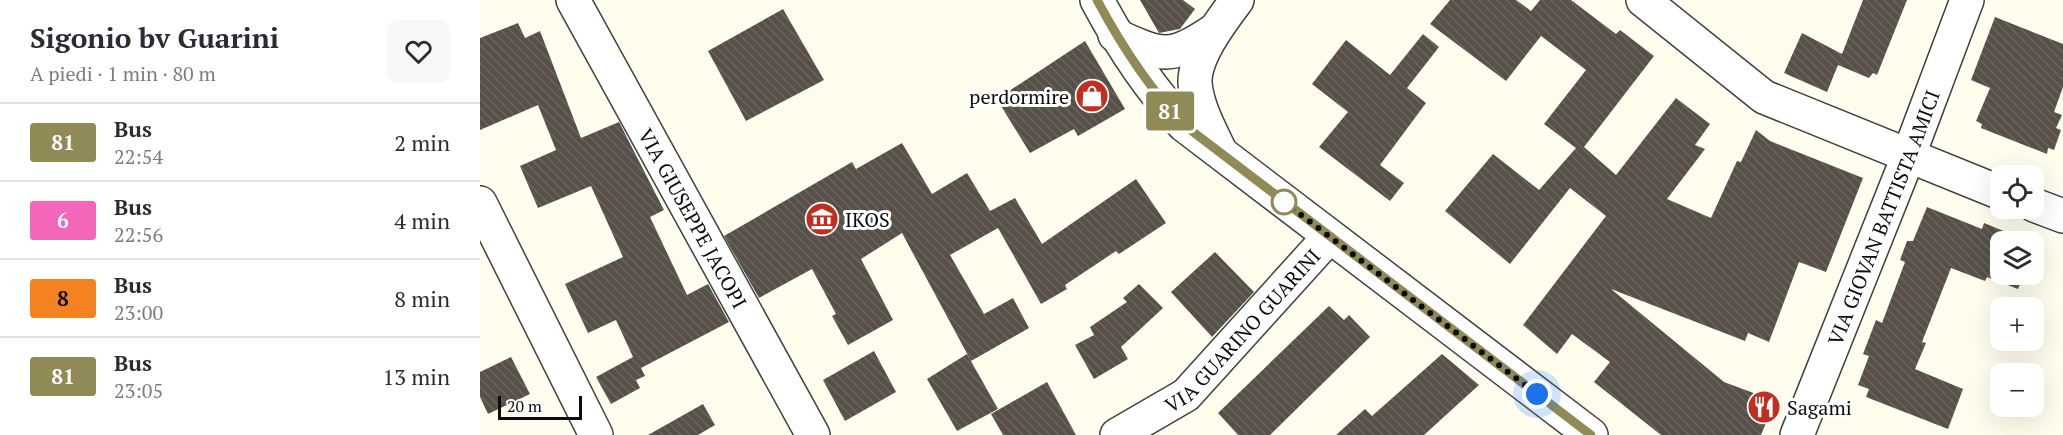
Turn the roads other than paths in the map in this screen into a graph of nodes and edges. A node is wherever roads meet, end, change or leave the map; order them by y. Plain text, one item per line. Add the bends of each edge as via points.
1 (573, 0) edge
2 (1097, 0) edge
3 (1237, 0) edge
4 (1643, 0) edge
5 (1967, 0) edge
6 (1215, 30) junction
7 (1115, 35) junction
8 (1220, 150) junction
9 (1908, 157) junction
10 (1990, 189) edge
11 (480, 203) edge
12 (2044, 209) edge
13 (2063, 216) edge
14 (1329, 237) junction
15 (596, 435) edge
16 (813, 435) edge
17 (1117, 435) edge
18 (1592, 435) edge
19 (1797, 435) edge

1 - 16 street, VIA GIUSEPPE JACOPI
2 - 7 street
3 - 6 street
4 - 9 street via 1764,97
5 - 9 street, VIA GIOVAN BATTISTA AMICI
6 - 7 street via 1189,47 1163,53
6 - 8 street via 1195,81 1200,108
7 - 8 street via 1158,98 1184,125
8 - 14 street
9 - 10 street
9 - 19 street, VIA GIOVAN BATTISTA AMICI
11 - 15 street
12 - 13 street
14 - 17 street, VIA GUARINO GUARINI via 1186,395
14 - 18 street

